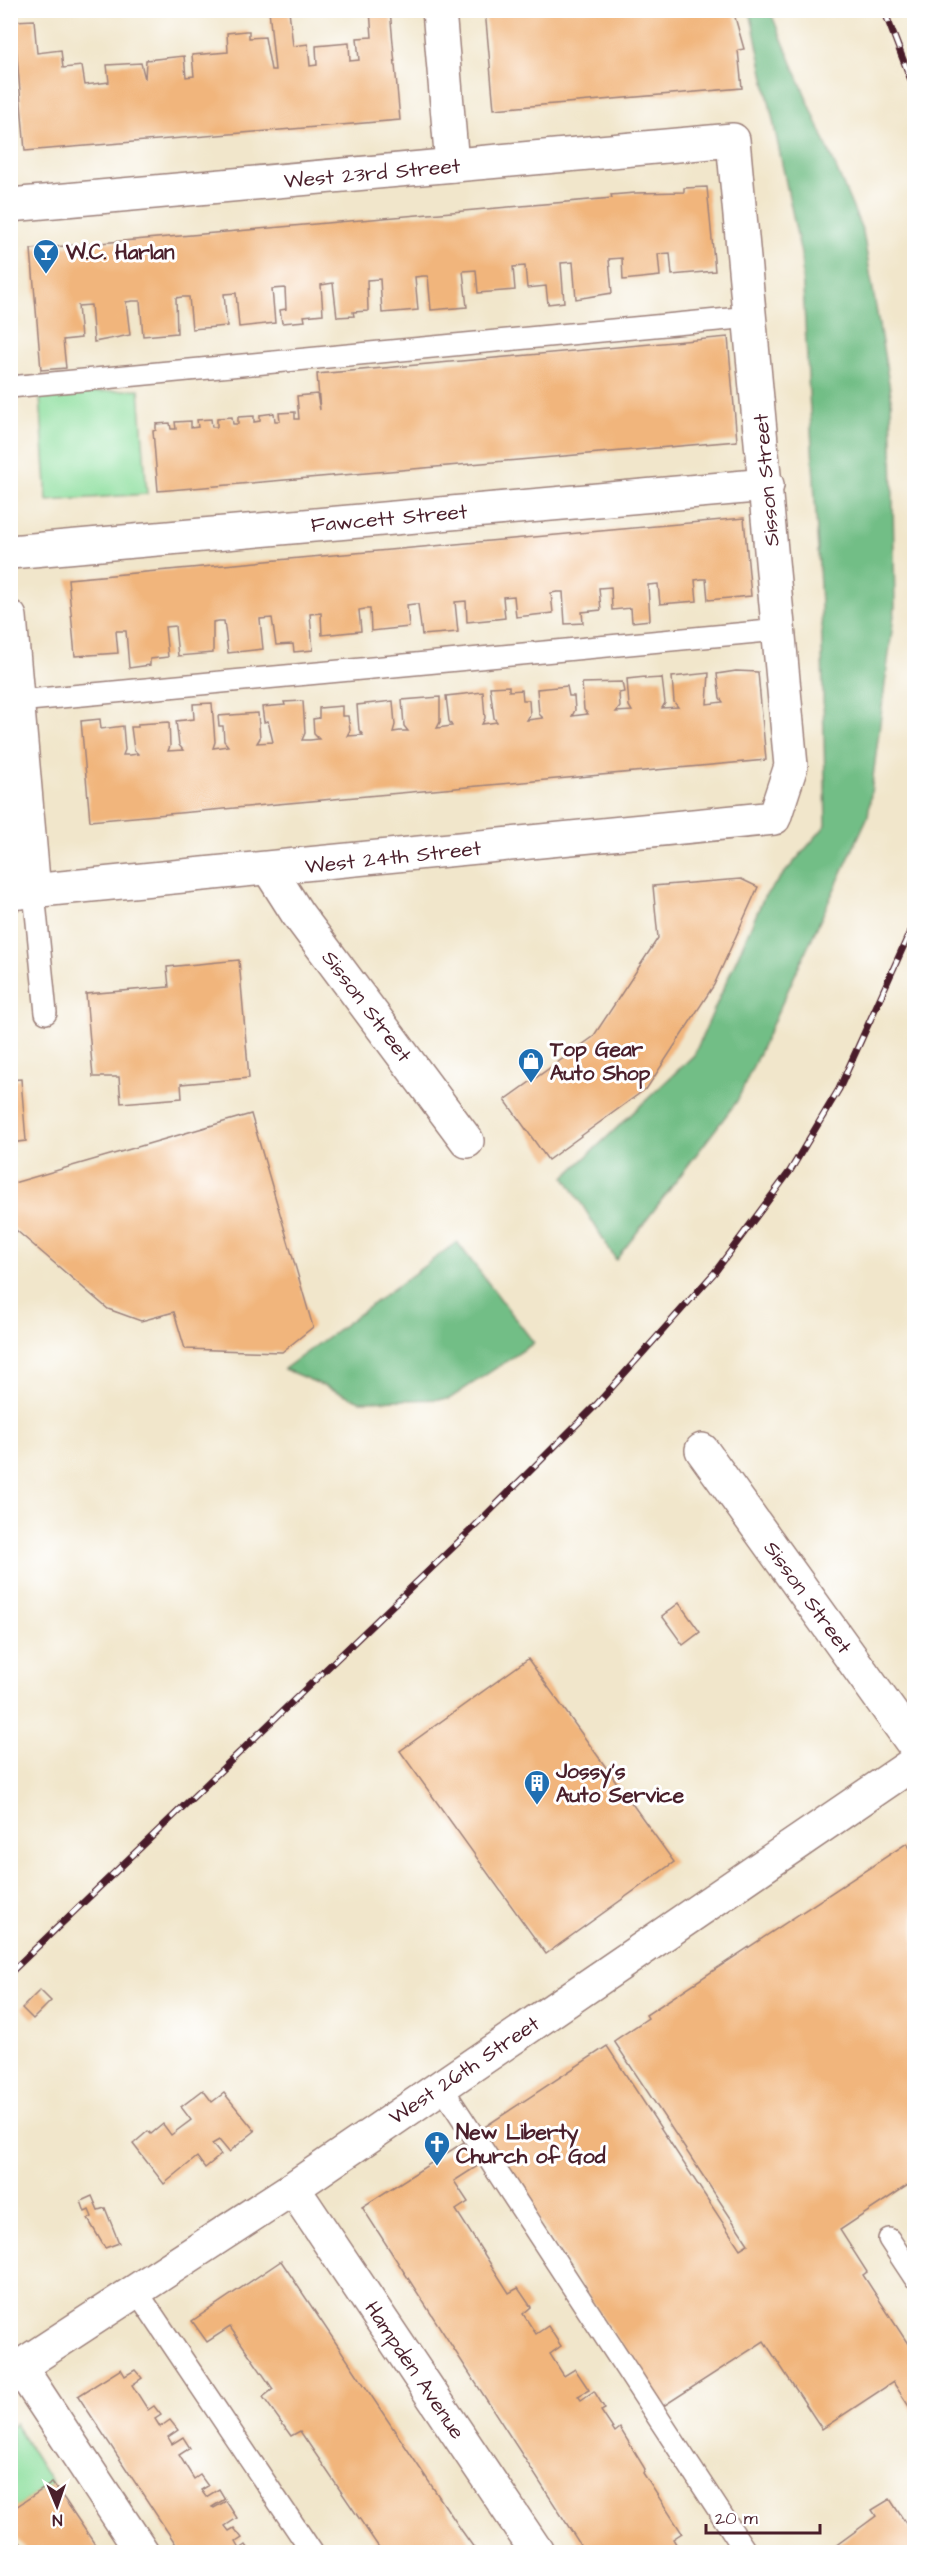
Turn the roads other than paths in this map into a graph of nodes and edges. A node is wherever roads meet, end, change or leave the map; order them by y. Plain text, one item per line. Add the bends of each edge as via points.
1 (439, 10) edge
2 (733, 140) joint
3 (452, 165) junction
4 (10, 205) edge
5 (750, 317) junction
6 (10, 387) edge
7 (767, 485) junction
8 (10, 552) edge
9 (10, 617) edge
10 (779, 630) junction
11 (18, 700) junction
12 (774, 818) joint
13 (269, 869) junction
14 (22, 892) edge
15 (46, 1013) dead end
16 (467, 1141) dead end
17 (702, 1450) dead end
18 (915, 1745) edge
19 (915, 1763) edge
20 (441, 2086) junction
21 (293, 2187) junction
22 (889, 2239) dead end
23 (915, 2277) edge
24 (136, 2290) junction
25 (15, 2370) edge
26 (142, 2553) edge
27 (312, 2553) edge
28 (537, 2553) edge
29 (746, 2553) edge

1 - 3 street
2 - 3 street, West 23rd Street
2 - 5 street, Sisson Street
3 - 4 street, West 23rd Street
5 - 6 lane
5 - 7 street, Sisson Street
7 - 8 street, Fawcett Street
7 - 10 street, Sisson Street
9 - 11 street
10 - 11 lane
10 - 12 street, Sisson Street via 791,766
11 - 14 street
12 - 13 street, West 24th Street
13 - 14 street, West 24th Street
13 - 16 street, Sisson Street via 297,913
14 - 15 lane
17 - 18 street, Sisson Street
19 - 20 street, West 26th Street
20 - 21 street, West 26th Street
20 - 29 lane
21 - 24 street, West 26th Street
21 - 28 street, Hampden Avenue
22 - 23 lane
24 - 25 street, West 26th Street
24 - 27 lane
25 - 26 street

